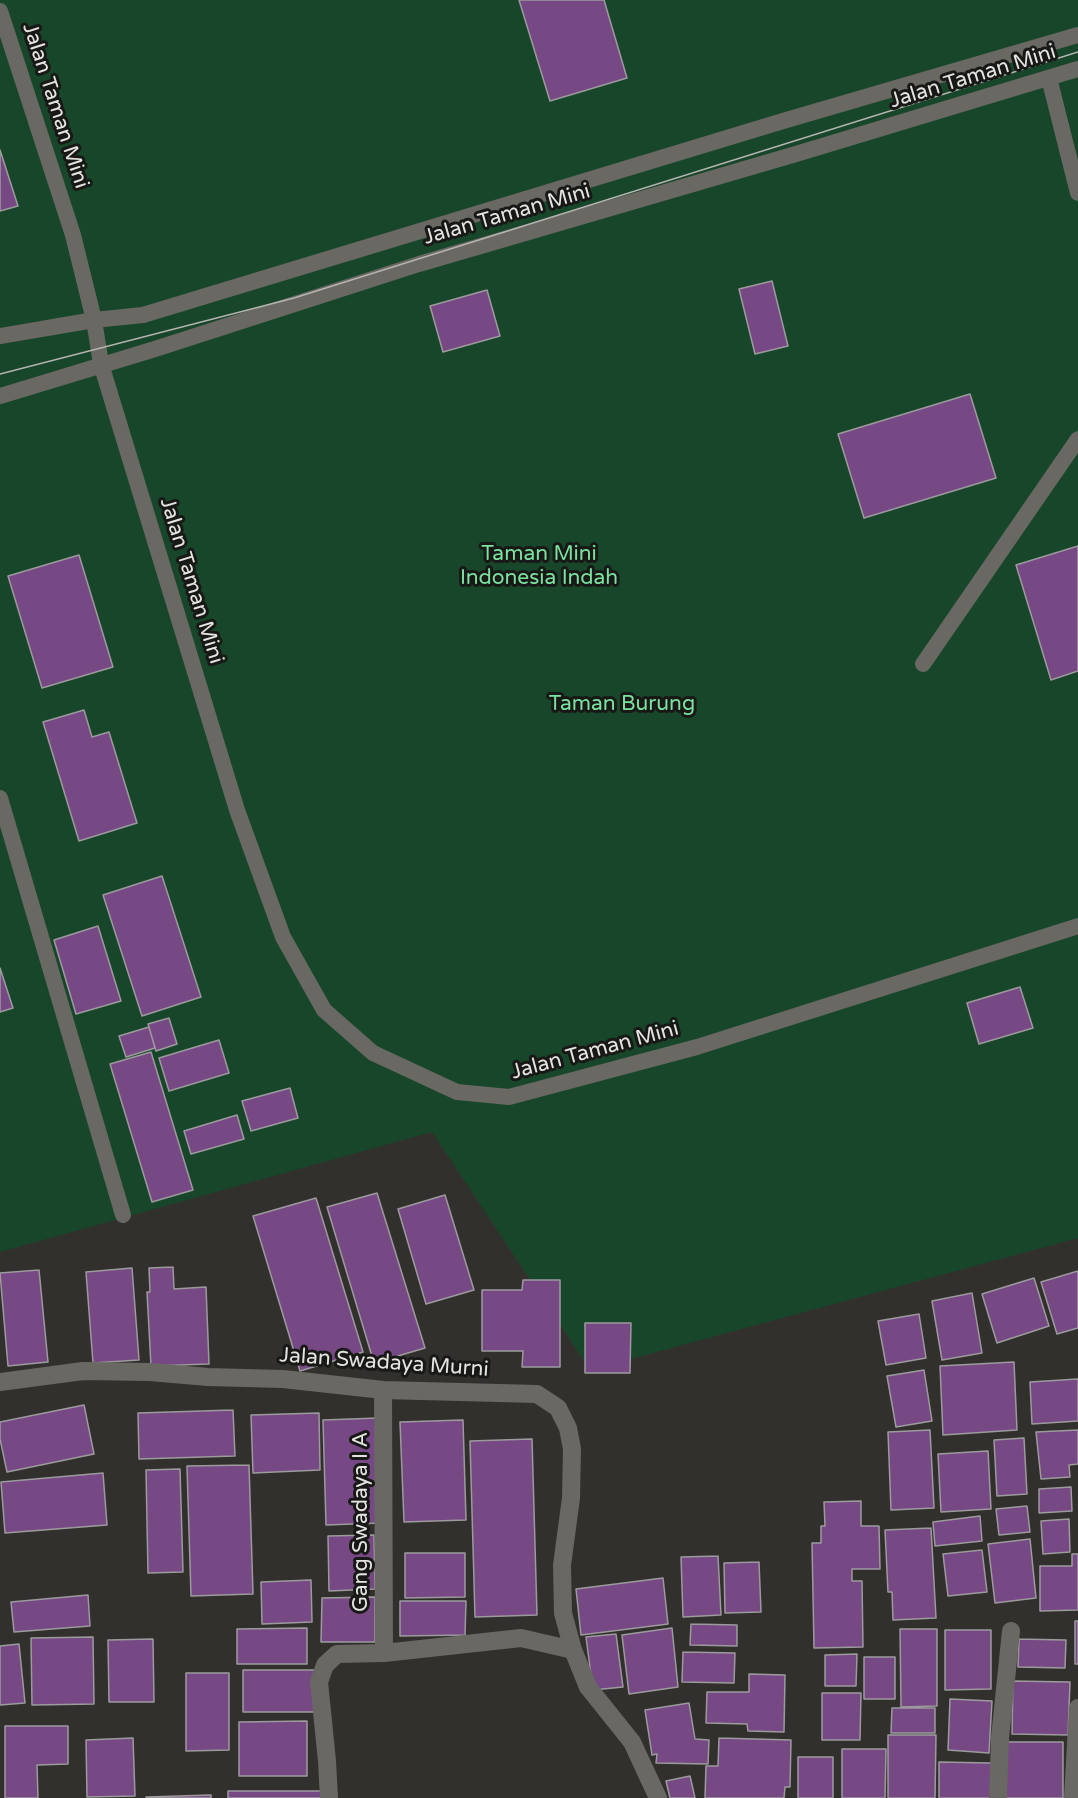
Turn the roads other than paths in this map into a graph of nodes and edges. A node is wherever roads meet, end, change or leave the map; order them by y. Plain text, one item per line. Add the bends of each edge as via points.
1 (0, 11) edge
2 (1078, 34) edge
3 (1078, 69) edge
4 (1049, 78) junction
5 (1078, 193) edge
6 (94, 320) junction
7 (0, 336) edge
8 (100, 364) junction
9 (0, 396) edge
10 (1078, 439) edge
11 (922, 664) dead end
12 (0, 798) edge
13 (1078, 926) edge
14 (123, 1215) dead end
15 (0, 1382) edge
16 (384, 1390) junction
17 (1011, 1631) dead end
18 (573, 1650) junction
19 (384, 1653) junction
20 (1078, 1708) edge
21 (329, 1798) edge
22 (658, 1798) edge
23 (998, 1798) edge
24 (1073, 1798) edge

1 - 6 lane, Jalan Taman Mini via 73,235
2 - 6 lane, Jalan Taman Mini via 143,315
3 - 4 lane, Jalan Taman Mini
4 - 5 lane
4 - 8 lane, Jalan Taman Mini via 430,261
6 - 7 lane, Jalan Taman Mini
6 - 8 lane
8 - 9 lane
8 - 13 lane, Jalan Taman Mini via 237,810 283,937 324,1010 373,1053 457,1092 509,1097 697,1047
10 - 11 lane
12 - 14 lane
15 - 16 street, Jalan Swadaya Murni via 82,1371 150,1372 283,1379
16 - 18 street, Jalan Swadaya Murni via 537,1394 558,1408 568,1428 572,1449 571,1498 562,1565 563,1613
16 - 19 street, Gang Swadaya I A
17 - 23 street
18 - 19 street via 521,1638
18 - 22 street, Jalan Swadaya Murni via 588,1686 632,1742
19 - 21 street via 337,1654 325,1665 319,1682
20 - 24 street

